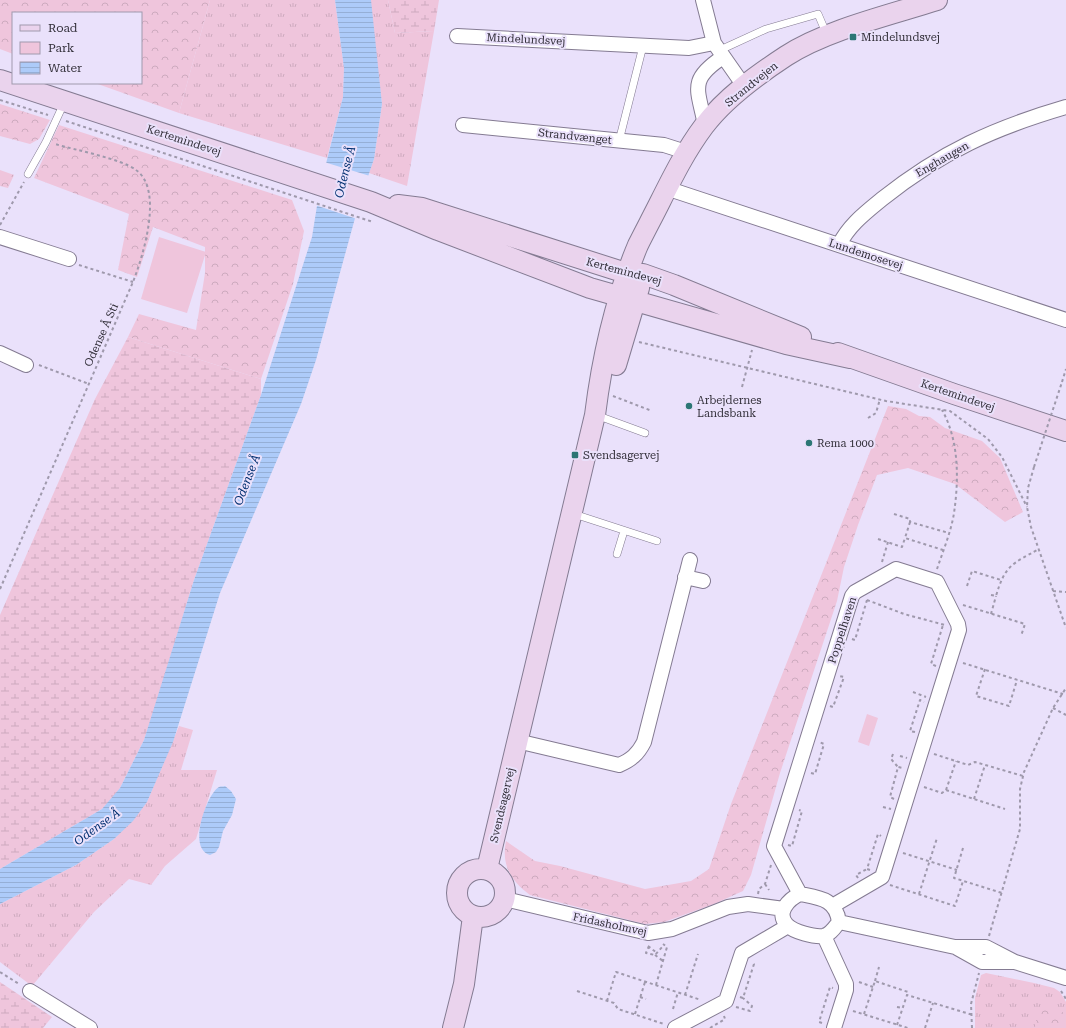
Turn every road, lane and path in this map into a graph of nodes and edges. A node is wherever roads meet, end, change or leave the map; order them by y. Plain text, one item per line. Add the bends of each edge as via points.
1 (703, 0) edge
2 (936, 0) edge
3 (909, 4) edge
4 (827, 35) junction
5 (457, 36) dead end
6 (643, 46) junction
7 (718, 50) junction
8 (0, 80) edge
9 (744, 86) junction
10 (0, 100) edge
11 (1066, 107) edge
12 (61, 110) junction
13 (462, 125) dead end
14 (705, 125) junction
15 (619, 141) junction
16 (46, 142) junction
17 (686, 152) junction
18 (28, 174) joint
19 (297, 187) junction
20 (666, 188) junction
21 (367, 210) junction
22 (0, 226) edge
23 (0, 238) edge
24 (839, 245) junction
25 (69, 259) joint
26 (133, 282) junction
27 (632, 286) junction
28 (1066, 320) edge
29 (624, 338) junction
30 (753, 348) dead end
31 (0, 353) edge
32 (850, 358) junction
33 (26, 365) joint
34 (747, 368) junction
35 (1066, 369) edge
36 (89, 384) junction
37 (742, 387) dead end
38 (608, 394) junction
39 (880, 399) junction
40 (942, 410) junction
41 (652, 411) dead end
42 (595, 415) junction
43 (868, 418) dead end
44 (1066, 431) edge
45 (645, 433) dead end
46 (1027, 506) junction
47 (572, 514) junction
48 (894, 514) dead end
49 (910, 522) junction
50 (624, 531) junction
51 (949, 533) junction
52 (905, 538) junction
53 (878, 539) dead end
54 (656, 541) dead end
55 (943, 550) junction
56 (1039, 550) junction
57 (617, 554) dead end
58 (690, 560) dead end
59 (936, 570) dead end
60 (685, 577) junction
61 (1001, 580) junction
62 (702, 581) dead end
63 (967, 586) dead end
64 (0, 589) edge
65 (1053, 591) junction
66 (1066, 592) edge
67 (991, 594) dead end
68 (852, 596) junction
69 (996, 596) junction
70 (951, 610) junction
71 (991, 614) junction
72 (943, 625) junction
73 (1066, 628) edge
74 (959, 630) junction
75 (1021, 636) dead end
76 (948, 664) junction
77 (985, 669) junction
78 (1017, 680) junction
79 (976, 685) dead end
80 (979, 686) junction
81 (1066, 688) edge
82 (1063, 694) junction
83 (1053, 708) junction
84 (1066, 715) edge
85 (517, 741) junction
86 (921, 750) junction
87 (893, 754) dead end
88 (900, 756) dead end
89 (904, 757) dead end
90 (956, 761) junction
91 (985, 765) junction
92 (898, 767) dead end
93 (1023, 776) junction
94 (946, 778) dead end
95 (950, 779) junction
96 (911, 783) junction
97 (946, 790) junction
98 (974, 799) junction
99 (1005, 809) dead end
100 (937, 838) dead end
101 (963, 848) dead end
102 (776, 849) junction
103 (890, 849) junction
104 (929, 861) junction
105 (487, 869) junction
106 (957, 870) junction
107 (920, 877) dead end
108 (924, 879) junction
109 (876, 880) junction
110 (963, 881) junction
111 (765, 884) junction
112 (769, 890) dead end
113 (1002, 893) junction
114 (800, 894) junction
115 (919, 894) junction
116 (505, 899) junction
117 (755, 904) junction
118 (834, 905) junction
119 (784, 909) junction
120 (474, 916) junction
121 (839, 922) junction
122 (788, 926) junction
123 (824, 936) junction
124 (648, 946) dead end
125 (955, 947) junction
126 (986, 947) junction
127 (646, 952) dead end
128 (656, 954) junction
129 (698, 954) dead end
130 (663, 961) junction
131 (982, 962) junction
132 (1015, 962) junction
133 (879, 967) dead end
134 (0, 972) edge
135 (1066, 978) edge
136 (875, 981) junction
137 (645, 982) junction
138 (656, 985) junction
139 (30, 991) joint
140 (577, 991) dead end
141 (678, 992) junction
142 (685, 995) junction
143 (907, 995) junction
144 (640, 997) junction
145 (744, 998) dead end
146 (646, 999) dead end
147 (607, 1001) junction
148 (933, 1003) junction
149 (718, 1005) junction
150 (841, 1007) junction
151 (896, 1007) dead end
152 (738, 1008) dead end
153 (902, 1008) junction
154 (673, 1009) dead end
155 (635, 1014) junction
156 (864, 1014) junction
157 (973, 1015) junction
158 (897, 1025) junction
159 (90, 1028) edge
160 (453, 1028) edge
161 (676, 1028) edge
162 (834, 1028) edge
163 (908, 1028) edge
164 (925, 1028) edge
165 (972, 1028) edge

1 - 7 street
2 - 3 main road, Strandvejen
3 - 4 main road, Strandvejen
4 - 7 lane via 818,14 766,29
4 - 9 main road, Strandvejen via 787,55
5 - 6 street, Mindelundsvej
6 - 7 street, Mindelundsvej
6 - 15 lane
7 - 9 street
7 - 14 street via 700,76 698,85
8 - 12 main road, Kertemindevej
9 - 14 main road, Strandvejen
10 - 12 path
11 - 24 street, Enghaugen via 1020,120 940,158 905,181 867,212 852,225
12 - 16 lane
12 - 19 main road, Kertemindevej
12 - 19 path
13 - 15 street, Strandvænget
14 - 17 main road, Strandvejen
15 - 17 street, Strandvænget via 664,145
16 - 18 lane
16 - 26 path, Odense Å Sti via 126,165 144,177 149,192 148,234
17 - 20 main road, Strandvejen
18 - 22 path
19 - 21 main road, Kertemindevej
19 - 21 path
20 - 24 street, Lundemosevej
20 - 27 main road, Strandvejen via 638,246
21 - 27 main road, Kertemindevej via 438,230 590,288
21 - 27 main road, Kertemindevej via 422,208
23 - 25 street
24 - 28 street, Lundemosevej
25 - 26 path via 71,262
26 - 36 path, Odense Å Sti
27 - 29 main road, Svendsagervej
27 - 32 main road, Kertemindevej via 786,344
27 - 32 main road, Kertemindevej via 762,320
27 - 42 main road, Svendsagervej via 615,312
29 - 34 path
29 - 38 main road, Svendsagervej
30 - 34 path
31 - 33 street
32 - 44 main road, Kertemindevej
33 - 36 path via 30,362
34 - 37 path
34 - 39 path
35 - 46 path, bridge via 1028,488
36 - 64 path, Odense Å Sti
38 - 41 path
38 - 42 main road, Svendsagervej
39 - 40 path
39 - 43 path via 876,413
40 - 46 path via 950,411 988,439 1002,457
40 - 51 path via 949,422 956,466 954,513
42 - 45 lane
42 - 47 main road, Svendsagervej
46 - 56 path
47 - 50 lane
47 - 85 main road, Svendsagervej
48 - 49 path via 910,519
49 - 51 path
49 - 52 path
50 - 54 lane
50 - 57 lane
51 - 55 path
52 - 53 path via 902,547
52 - 55 path
55 - 59 path
56 - 61 path via 1010,566
56 - 65 path
58 - 60 street
60 - 62 street
60 - 85 street via 644,742 638,752 619,765
61 - 63 path via 972,571
61 - 69 path
65 - 66 path
65 - 73 path
67 - 69 path
68 - 70 street, Poppelhaven via 896,569 937,582
68 - 72 path
68 - 102 street, Poppelhaven via 774,846
69 - 71 path
70 - 71 path via 962,604
70 - 74 street, Poppelhaven
71 - 75 path via 1025,624
72 - 74 path
72 - 76 path via 931,664
74 - 76 street
76 - 77 path
76 - 86 street
77 - 78 path
77 - 80 path
78 - 80 path via 1009,706 976,696
78 - 82 path
79 - 80 path
81 - 82 path
82 - 83 path
83 - 84 path
83 - 93 path
85 - 105 main road, Svendsagervej
86 - 90 path
86 - 96 street
87 - 92 path via 891,760
88 - 89 path
90 - 91 path via 968,765 975,762
90 - 95 path
91 - 93 path
91 - 98 path
93 - 113 path via 1020,789 1020,830
94 - 95 path
95 - 97 path
96 - 97 path via 942,793
96 - 103 street
97 - 98 path
98 - 99 path
100 - 104 path
101 - 106 path
102 - 111 path
102 - 114 street
103 - 104 path
103 - 109 street via 882,877
104 - 106 path
104 - 108 path
105 - 116 main road via 498,875 504,885
105 - 120 main road via 476,869 467,873 460,880 457,889 460,906
106 - 110 path via 954,878
107 - 108 path
108 - 115 path
109 - 115 path
109 - 118 street
110 - 113 path
110 - 115 path via 955,906
111 - 112 path
111 - 117 path via 760,888
113 - 126 path
114 - 118 street via 819,898
114 - 119 street via 791,898
116 - 117 street, Fridasholmvej via 648,933 672,929 728,907
116 - 120 main road via 495,913 484,917
117 - 119 street, Fridasholmvej
118 - 121 street
119 - 122 street via 784,919
120 - 160 main road via 464,984
121 - 123 street
121 - 125 street
122 - 123 street via 806,934
122 - 149 street via 742,953 726,1000
123 - 150 street via 846,984
124 - 128 path
125 - 126 street
125 - 131 street
126 - 132 street
127 - 128 path
128 - 130 path
128 - 130 path via 666,946
129 - 142 path
130 - 138 path
131 - 132 street
131 - 157 path via 971,1004
132 - 135 street
133 - 136 path
134 - 139 path
136 - 143 path via 908,992
136 - 156 path
137 - 138 path
137 - 144 path
137 - 147 path via 616,972
138 - 141 path
139 - 159 street
140 - 147 path
141 - 142 path
141 - 154 path
142 - 149 path
143 - 148 path
143 - 153 path
144 - 146 path
144 - 155 path
145 - 152 path via 752,1006 750,1011
147 - 155 path via 614,1003 618,1009
148 - 157 path
148 - 164 path
149 - 161 street
150 - 156 path
150 - 162 street
151 - 153 path
153 - 158 path
155 - 161 path
156 - 158 path
157 - 165 path
158 - 163 path

